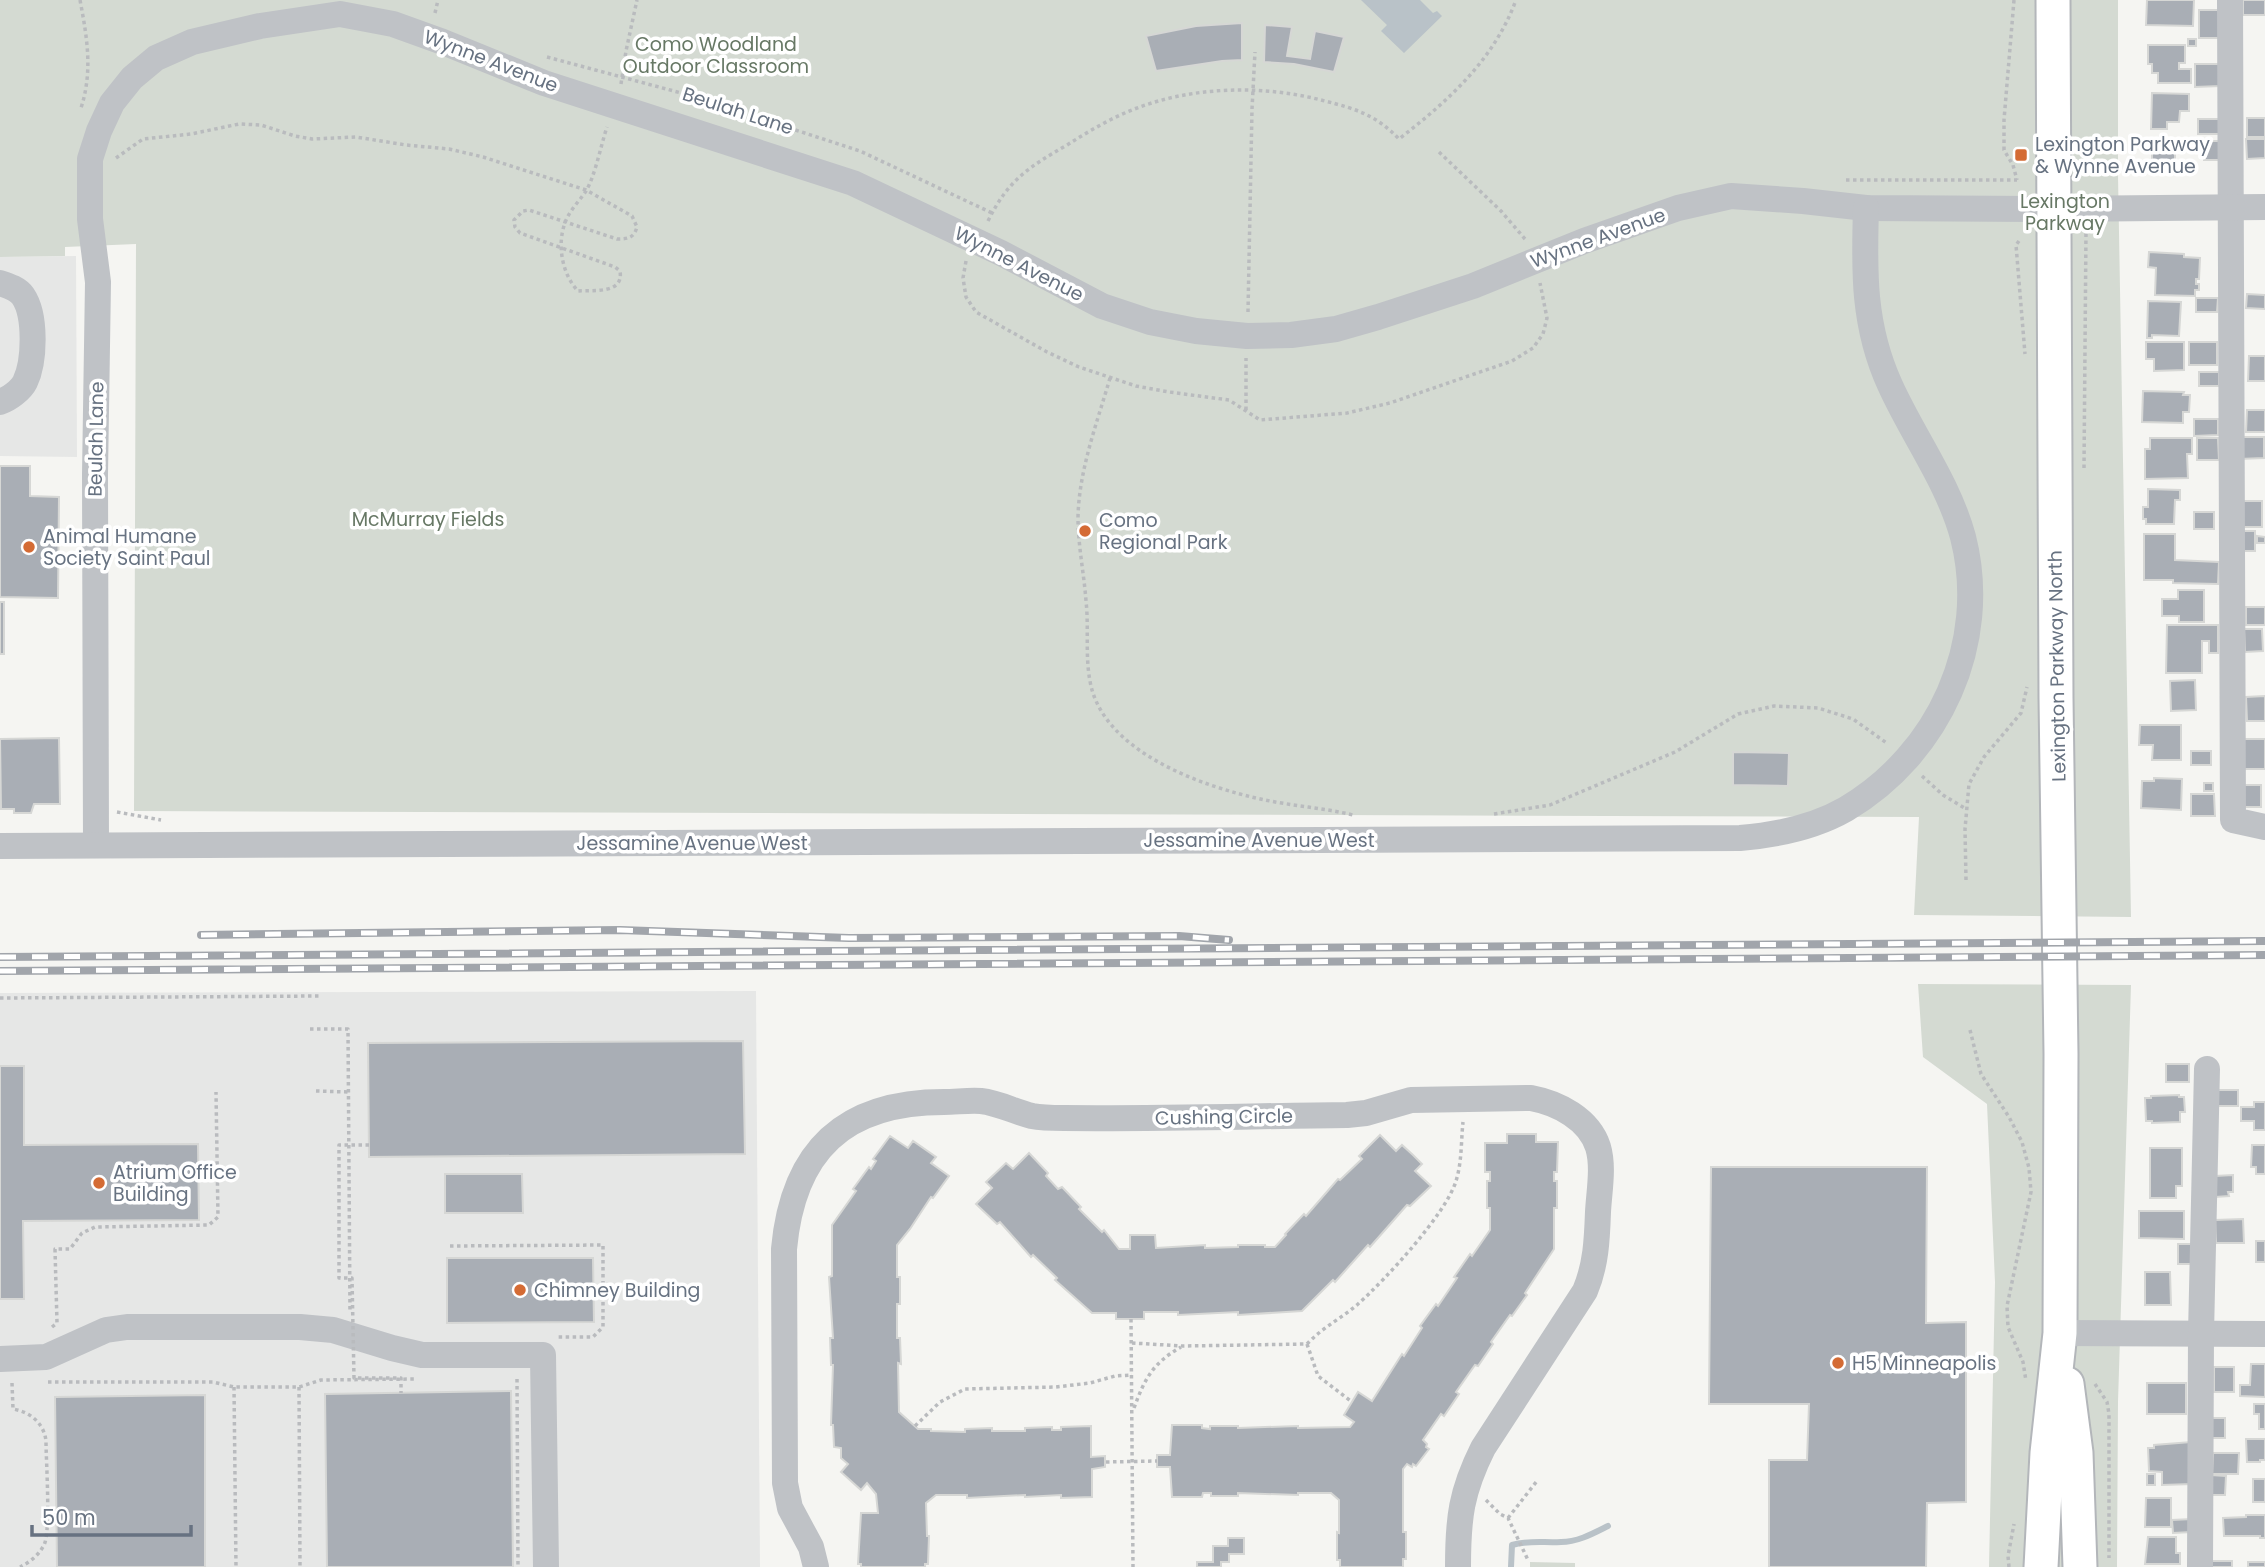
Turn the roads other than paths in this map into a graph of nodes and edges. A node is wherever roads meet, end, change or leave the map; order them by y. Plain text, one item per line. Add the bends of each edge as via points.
1 (2053, 0) edge
2 (2230, 0) edge
3 (99, 161) joint
4 (2032, 201) junction
5 (2229, 206) junction
6 (2265, 206) edge
7 (1867, 208) junction
8 (0, 283) edge
9 (0, 402) edge
10 (2265, 827) edge
11 (96, 845) junction
12 (0, 846) edge
13 (2207, 1069) dead end
14 (2060, 1333) junction
15 (2201, 1334) junction
16 (2265, 1334) edge
17 (6, 1359) edge
18 (546, 1567) edge
19 (816, 1567) edge
20 (1458, 1567) edge
21 (2041, 1567) edge
22 (2080, 1567) edge
23 (2200, 1567) edge

1 - 4 main road, Lexington Parkway North
2 - 5 street
3 - 7 street, Wynne Avenue via 99,131 112,103 156,58 224,33 340,14 393,24 544,83 853,183 1102,306 1195,331 1247,336 1336,329 1473,286 1678,208 1731,196
3 - 11 street, Beulah Lane via 90,219 98,282
4 - 5 street, Wynne Avenue
4 - 7 street, Wynne Avenue
4 - 14 main road, Lexington Parkway North via 2056,698 2062,1054
5 - 6 street, Wynne Avenue
5 - 10 street via 2233,820
7 - 11 street, Jessamine Avenue West via 1866,299 1874,343 1890,385 1950,497 1969,572 1968,628 1949,695 1906,761 1845,809 1802,828 1740,838
8 - 9 street via 22,294 30,309 32,349 24,383
11 - 12 street, Jessamine Avenue West
13 - 15 street
14 - 15 street
14 - 21 main road, Lexington Parkway North
14 - 22 main road, Lexington Parkway North via 2076,1453
15 - 16 street
15 - 23 street
17 - 18 street via 46,1357 106,1330 127,1327 300,1326 333,1330 422,1355 538,1349
19 - 20 street, Cushing Circle via 790,1508 785,1483 784,1248 792,1199 808,1163 847,1125 888,1107 915,1102 980,1101 1032,1116 1088,1118 1347,1115 1411,1100 1531,1098 1551,1102 1592,1134 1600,1165 1597,1251 1585,1292 1471,1471 1458,1526

